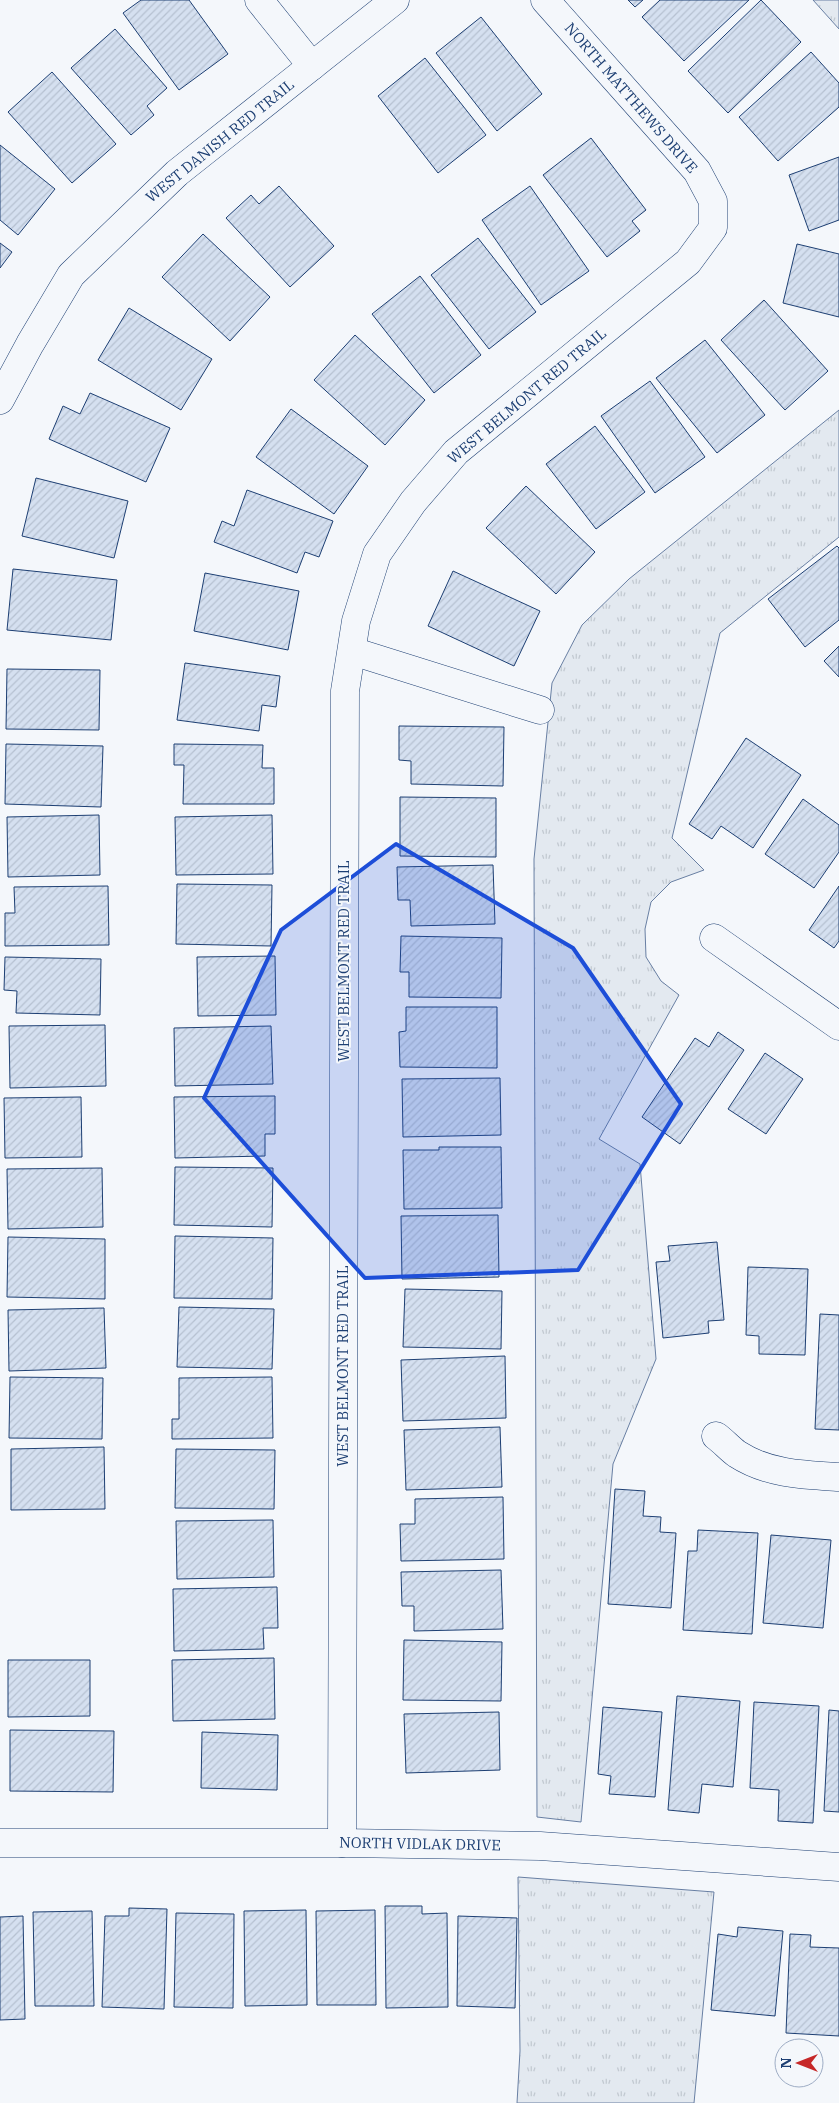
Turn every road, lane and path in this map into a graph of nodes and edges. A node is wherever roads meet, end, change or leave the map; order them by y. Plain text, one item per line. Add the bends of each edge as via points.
1 (259, 0) edge
2 (395, 0) edge
3 (545, 0) edge
4 (312, 66) junction
5 (713, 228) joint
6 (0, 400) edge
7 (352, 651) junction
8 (540, 710) dead end
9 (714, 938) dead end
10 (839, 1026) edge
11 (716, 1436) dead end
12 (839, 1477) edge
13 (0, 1843) edge
14 (342, 1843) junction
15 (839, 1867) edge

1 - 4 street
2 - 4 street, WEST DANISH RED TRAIL
3 - 5 street, NORTH MATTHEWS DRIVE via 697,171 713,201
4 - 6 street, WEST DANISH RED TRAIL via 177,173 71,275
5 - 7 street, WEST BELMONT RED TRAIL via 688,262 456,452 412,502 377,554 356,621
7 - 8 street
7 - 14 street, WEST BELMONT RED TRAIL via 345,691
9 - 10 street
11 - 12 street via 736,1453 762,1467 792,1474
13 - 14 street, NORTH VIDLAK DRIVE
14 - 15 street, NORTH VIDLAK DRIVE via 540,1846

